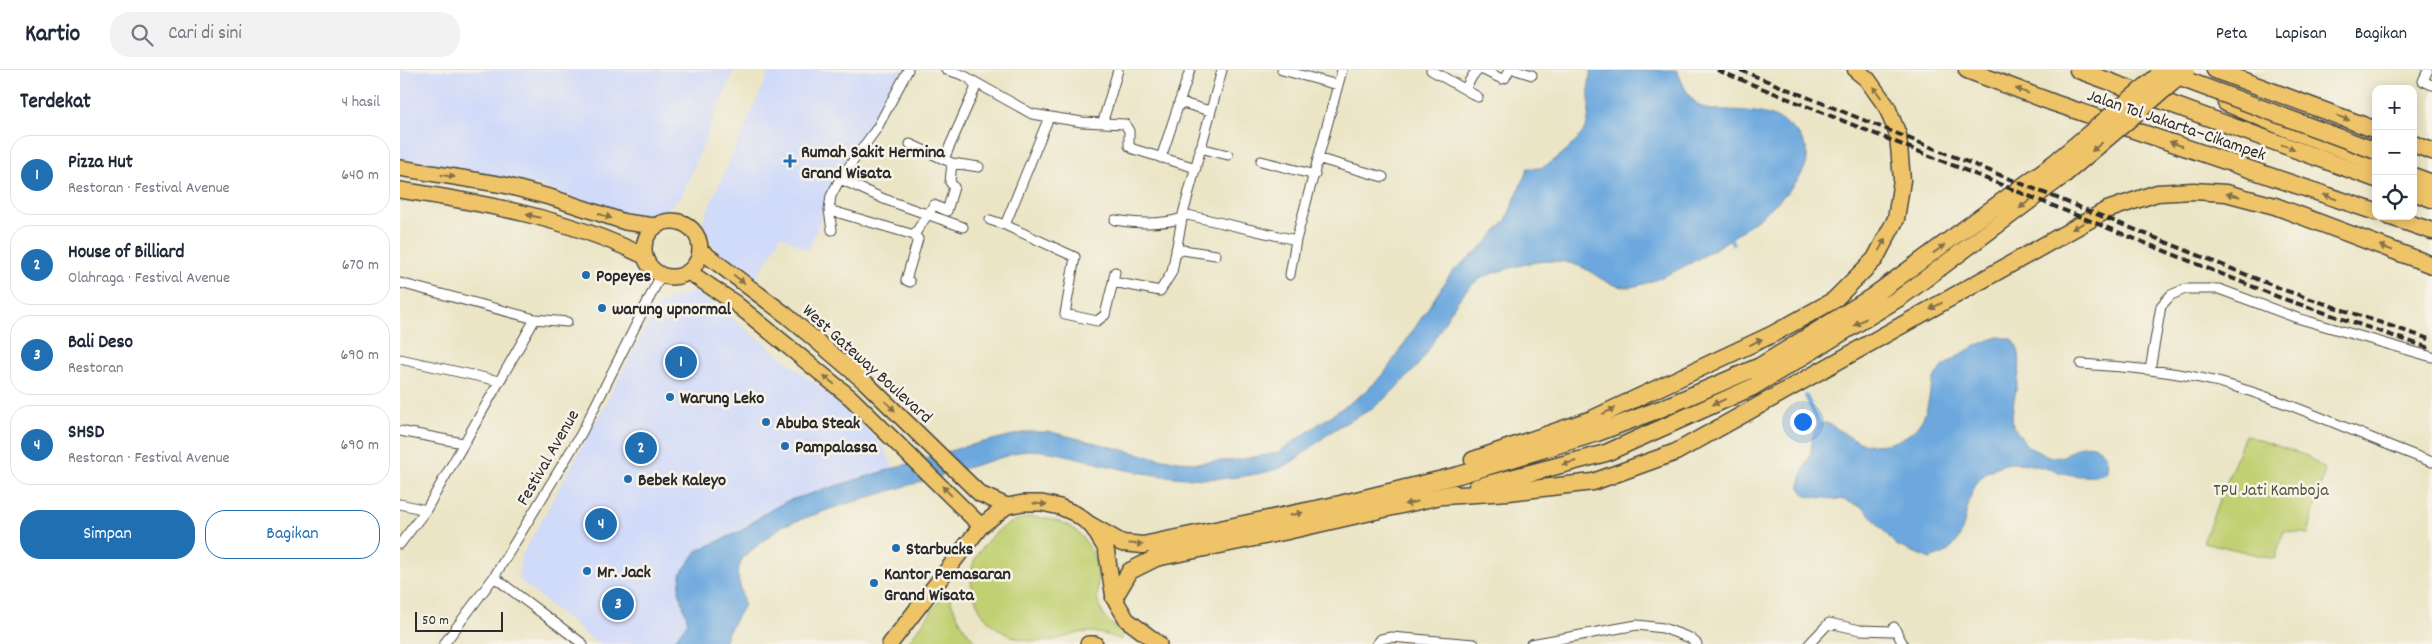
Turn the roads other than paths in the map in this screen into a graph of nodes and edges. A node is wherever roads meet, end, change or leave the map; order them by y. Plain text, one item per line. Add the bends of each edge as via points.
1 (908, 70) edge
2 (946, 70) edge
3 (1118, 70) edge
4 (1190, 70) edge
5 (1222, 70) edge
6 (1282, 70) edge
7 (1342, 70) edge
8 (1431, 70) edge
9 (1479, 70) edge
10 (1484, 70) edge
11 (1509, 70) edge
12 (1516, 70) edge
13 (1856, 70) edge
14 (1967, 70) edge
15 (2078, 70) edge
16 (2150, 70) edge
17 (2159, 70) edge
18 (2165, 70) edge
19 (2188, 70) edge
20 (2215, 70) edge
21 (2428, 70) edge
22 (1532, 75) dead end
23 (973, 81) junction
24 (1338, 85) junction
25 (2432, 85) edge
26 (1465, 89) junction
27 (1478, 98) dead end
28 (1179, 102) junction
29 (1210, 111) junction
30 (1049, 117) junction
31 (1103, 121) junction
32 (2372, 129) edge
33 (910, 144) dead end
34 (2417, 145) edge
35 (1200, 148) junction
36 (2372, 150) edge
37 (2432, 151) edge
38 (1228, 155) dead end
39 (1161, 158) junction
40 (1320, 159) junction
41 (948, 161) junction
42 (1260, 161) dead end
43 (2372, 161) edge
44 (2417, 166) edge
45 (979, 167) dead end
46 (400, 168) edge
47 (1196, 168) junction
48 (2059, 169) junction
49 (2432, 172) edge
50 (1315, 175) junction
51 (1383, 177) dead end
52 (2372, 177) edge
53 (2417, 177) edge
54 (840, 179) junction
55 (2432, 183) edge
56 (400, 190) edge
57 (2417, 193) edge
58 (2432, 199) edge
59 (830, 210) junction
60 (2372, 211) edge
61 (928, 215) junction
62 (1183, 216) junction
63 (990, 220) dead end
64 (1115, 220) dead end
65 (2400, 220) edge
66 (1005, 225) junction
67 (656, 226) junction
68 (963, 227) dead end
69 (832, 230) dead end
70 (2432, 231) edge
71 (914, 235) junction
72 (1296, 240) junction
73 (1176, 249) junction
74 (700, 250) junction
75 (1216, 255) dead end
76 (644, 256) junction
77 (2432, 266) edge
78 (690, 272) junction
79 (1115, 272) dead end
80 (661, 275) junction
81 (1290, 275) dead end
82 (910, 282) dead end
83 (1113, 282) junction
84 (400, 283) edge
85 (535, 319) junction
86 (567, 322) dead end
87 (2432, 357) edge
88 (400, 360) edge
89 (2081, 364) dead end
90 (2150, 370) junction
91 (500, 381) junction
92 (865, 382) junction
93 (852, 398) junction
94 (400, 432) edge
95 (463, 443) junction
96 (2432, 462) edge
97 (1399, 488) junction
98 (1443, 496) junction
99 (400, 504) edge
100 (1007, 506) junction
101 (426, 510) junction
102 (981, 526) junction
103 (1092, 526) junction
104 (400, 544) edge
105 (494, 577) junction
106 (1114, 598) junction
107 (444, 644) edge
108 (582, 644) edge
109 (890, 644) edge
110 (1088, 644) edge
111 (1095, 644) edge
112 (1159, 644) edge
113 (1377, 644) edge
114 (1474, 644) edge
115 (1531, 644) edge
116 (1697, 644) edge
117 (1809, 644) edge
118 (1903, 644) edge

1 - 54 street via 877,128
2 - 23 street
3 - 31 street
4 - 28 street
5 - 29 street
6 - 24 street
7 - 24 street
8 - 26 street
9 - 26 street
10 - 11 street via 1502,78
12 - 22 street
97 -> 13 highway via 1443,469 1592,419 1773,334 1834,300 1875,259 1896,220 1902,180 1898,136 1887,107 1867,79
60 -> 14 highway, Jalan Tol Jakarta–Cikampek via 2054,103
15 -> 52 highway, Jalan Tol Jakarta–Cikampek
16 - 43 highway via 2285,128
17 - 36 highway, bridge
18 - 48 highway, bridge
19 -> 48 highway, bridge
20 -> 32 highway
21 - 25 street via 2423,81
23 - 30 street via 1028,112
23 - 41 street via 973,96
24 - 40 street
26 - 27 street
28 - 29 street
28 - 39 street
29 - 35 street
30 - 31 street
30 - 66 street
31 - 39 street via 1125,124 1129,131 1129,146
33 - 41 street
34 - 37 highway
35 - 38 street
35 - 47 street
39 - 47 street
40 - 50 street
40 - 51 street
41 - 45 street
41 - 61 street via 950,182 954,187 950,204 947,211 934,205
42 - 50 street
44 - 49 highway
46 -> 67 main road via 504,186 625,222
47 - 62 street
97 -> 48 highway via 1459,475 1597,433 1760,366 1873,296
48 -> 98 highway via 1902,297 1752,387 1606,453
50 - 72 street
53 - 55 highway
54 - 59 street via 831,196
54 - 61 street
76 -> 56 main road via 614,241 546,219
57 - 58 highway
59 - 69 street
59 - 71 street
61 - 68 street
61 - 71 street
62 - 64 street via 1169,222
62 - 72 street
62 - 73 street
63 - 66 street
65 - 70 highway
66 - 83 street via 1075,257 1065,314 1096,321 1105,315
67 - 74 main road via 669,221 682,223 696,234
67 - 76 main road via 646,239
71 - 82 street via 918,238 906,280
72 - 81 street
73 - 75 street
73 - 83 street via 1172,272 1160,291
74 - 78 main road
74 -> 92 main road, West Gateway Boulevard via 786,315
76 - 80 main road via 654,271
77 -> 98 highway via 2275,206 2226,193 2157,193 2107,210 1676,452 1593,482
78 - 80 main road via 676,277
93 -> 78 main road via 735,303
79 - 83 street
80 - 105 street, Festival Avenue via 581,434
84 - 85 street
85 - 86 street
85 - 91 street
87 - 90 street via 2297,318 2219,288 2184,289 2171,295 2161,306
88 - 91 street
89 - 90 street
90 - 96 street via 2244,390
91 - 95 street
92 - 93 main road
92 -> 100 main road, West Gateway Boulevard via 980,494
102 -> 93 main road
94 - 95 street
95 - 101 street
103 -> 97 highway via 1122,543 1143,545 1340,504
98 -> 106 highway via 1156,558 1130,571
99 - 101 street
100 - 102 main road
100 -> 103 main road via 1023,503 1051,505 1076,514
101 - 104 street
102 - 109 main road
103 - 106 main road via 1106,550
105 - 107 street, Festival Avenue
105 - 108 street
106 - 112 main road via 1127,620
110 - 111 main road
113 - 114 street via 1381,639 1391,638
115 - 116 street via 1638,625 1663,628
117 - 118 street via 1829,623 1877,632 1892,631 1894,627

